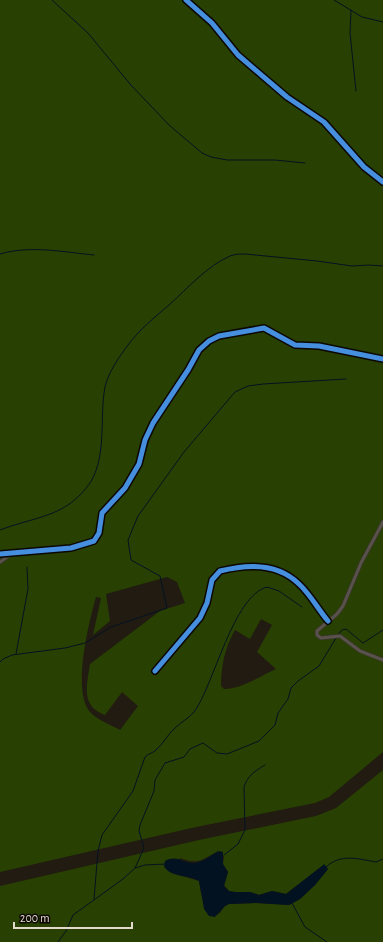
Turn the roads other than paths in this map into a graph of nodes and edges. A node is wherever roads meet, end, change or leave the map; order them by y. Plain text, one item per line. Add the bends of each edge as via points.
1 (186, 0) edge
2 (383, 182) edge
3 (383, 359) edge
4 (383, 522) edge
5 (0, 554) edge
6 (10, 555) junction
7 (0, 562) edge
8 (328, 621) junction
9 (383, 660) edge
10 (155, 671) dead end

1 - 2 street via 212,23 238,55 287,97 324,122 364,167
3 - 6 street via 319,346 295,345 264,328 219,336 199,350 153,423 139,464 125,488 102,513 99,532 94,541 71,548
4 - 8 street via 361,563 344,606
5 - 6 street
6 - 7 street
8 - 9 street via 317,631 318,637 340,636 360,651
8 - 10 street via 303,587 285,573 255,566 220,571 212,580 200,618

